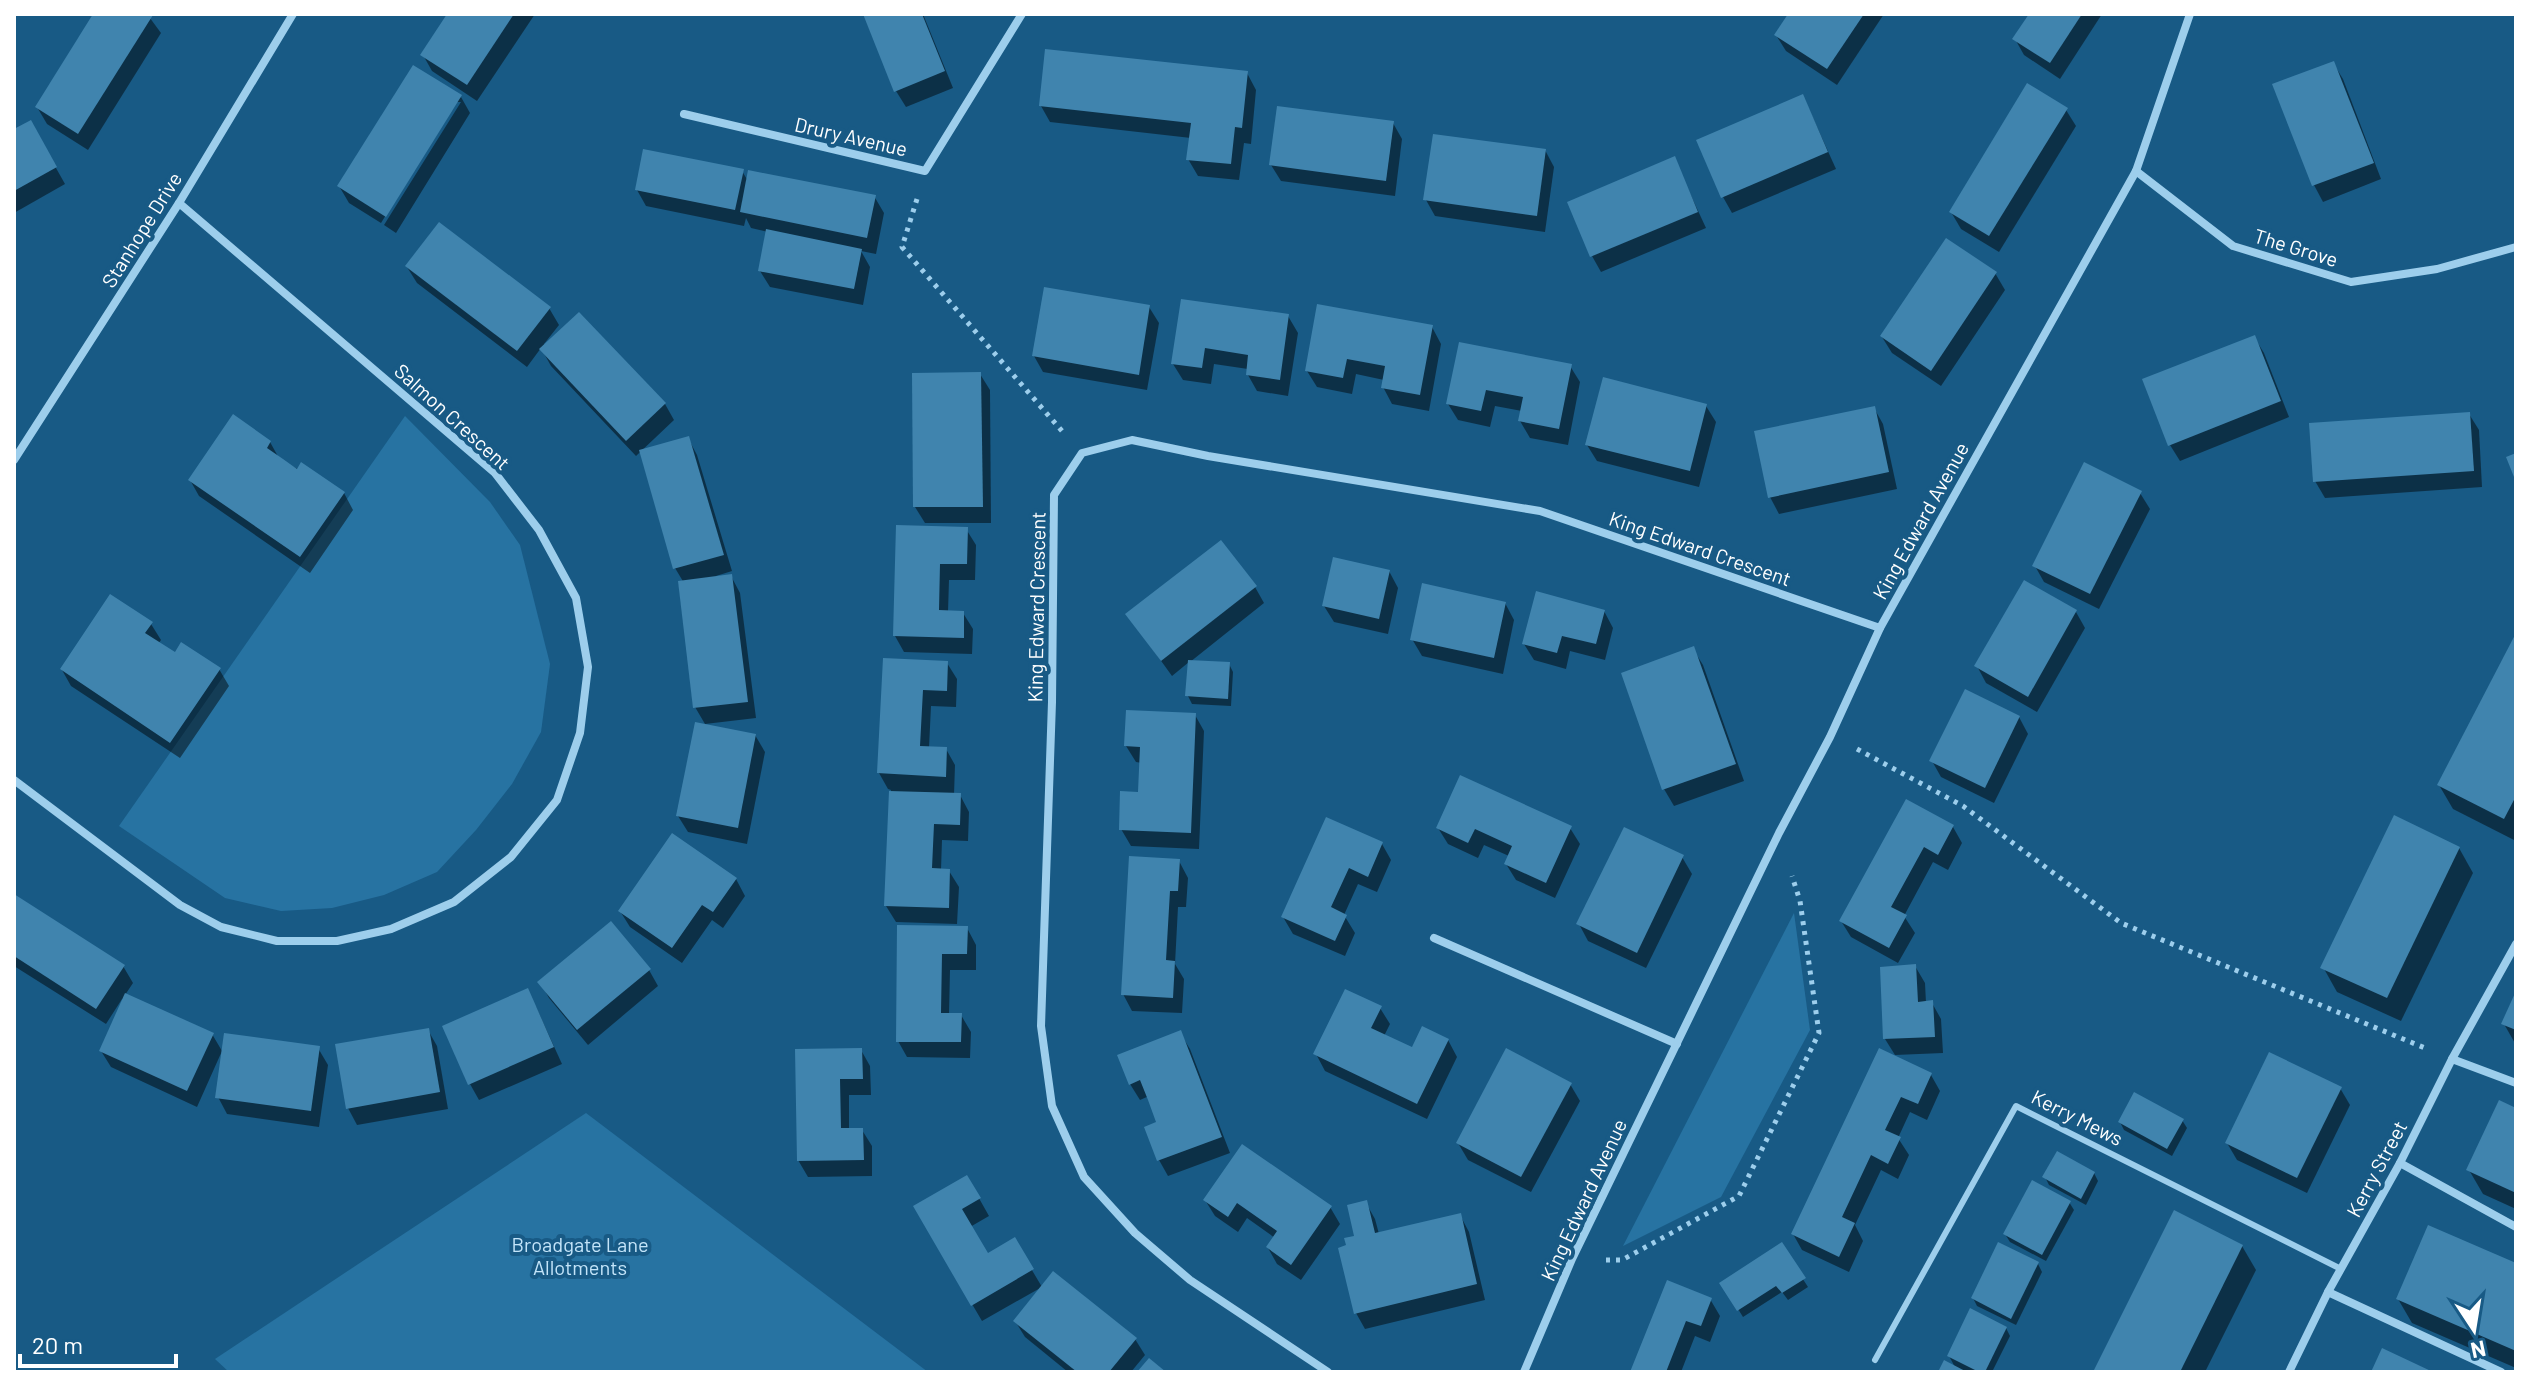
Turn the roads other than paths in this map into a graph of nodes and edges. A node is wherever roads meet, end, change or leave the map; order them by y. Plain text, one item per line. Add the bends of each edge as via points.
1 (293, 14) edge
2 (1022, 14) edge
3 (2190, 14) edge
4 (684, 114) dead end
5 (2136, 171) junction
6 (179, 203) junction
7 (2516, 247) edge
8 (14, 460) edge
9 (1880, 628) junction
10 (14, 780) edge
11 (1434, 938) dead end
12 (2516, 944) edge
13 (1677, 1044) junction
14 (2452, 1059) junction
15 (2516, 1083) edge
16 (2400, 1163) junction
17 (2516, 1227) edge
18 (2341, 1269) junction
19 (2328, 1292) junction
20 (1875, 1360) dead end
21 (1328, 1372) edge
22 (1524, 1372) edge
23 (2289, 1372) edge
24 (2501, 1372) edge

1 - 6 street, Stanhope Drive
2 - 4 street, Drury Avenue via 925,171
3 - 5 street, King Edward Avenue
5 - 7 street, The Grove via 2233,246 2351,282 2437,269
5 - 9 street, King Edward Avenue
6 - 8 street, Stanhope Drive
6 - 10 street, Salmon Crescent via 495,473 539,530 576,598 588,667 580,733 557,800 511,857 454,902 391,929 337,941 277,941 221,927 180,905
9 - 13 street, King Edward Avenue
9 - 21 street, King Edward Crescent via 1540,511 1132,440 1082,453 1054,495 1041,1026 1052,1106 1084,1177 1135,1233 1190,1280
11 - 13 street
12 - 14 street, Kerry Street
13 - 22 street, King Edward Avenue via 1572,1259
14 - 15 street
14 - 16 street, Kerry Street
16 - 17 street
16 - 18 street, Kerry Street
18 - 19 street, Kerry Street
18 - 20 lane, Kerry Mews via 2016,1106
19 - 23 street, Kerry Street
19 - 24 street

